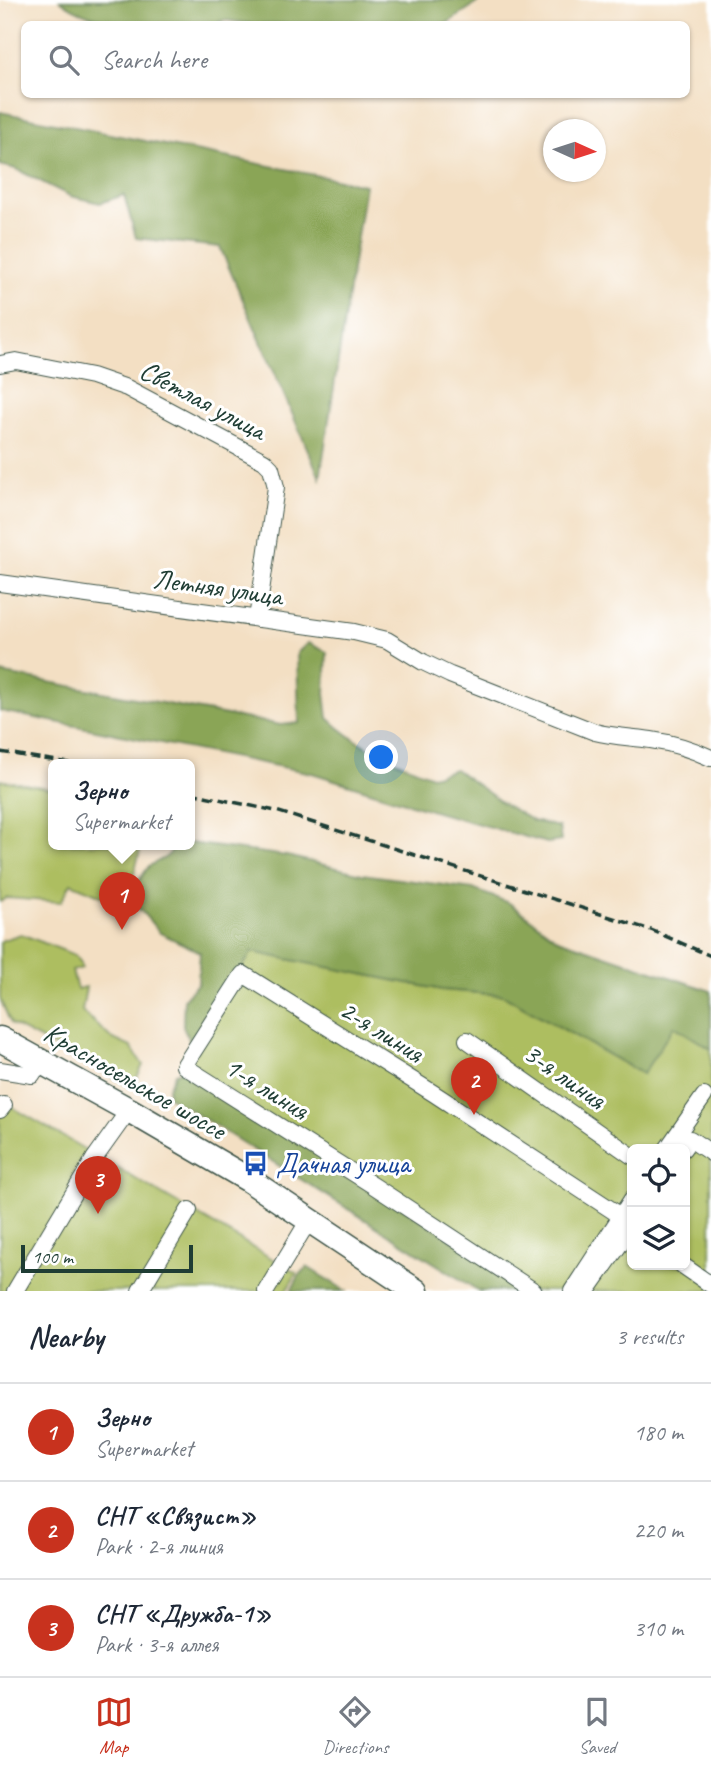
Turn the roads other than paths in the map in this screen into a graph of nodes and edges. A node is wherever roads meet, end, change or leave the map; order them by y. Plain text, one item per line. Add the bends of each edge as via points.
1 (0, 364) edge
2 (0, 583) edge
3 (257, 619) junction
4 (711, 758) edge
5 (243, 974) joint
6 (0, 1039) edge
7 (467, 1040) dead end
8 (41, 1061) junction
9 (0, 1070) edge
10 (704, 1096) dead end
11 (129, 1110) junction
12 (670, 1144) edge
13 (690, 1145) edge
14 (627, 1152) edge
15 (711, 1153) edge
16 (189, 1210) dead end
17 (309, 1220) junction
18 (627, 1224) edge
19 (627, 1227) edge
20 (627, 1228) edge
21 (689, 1270) edge
22 (711, 1285) edge
23 (15, 1291) edge
24 (140, 1291) edge
25 (265, 1291) edge
26 (416, 1291) edge
27 (534, 1291) edge
28 (572, 1291) edge
29 (587, 1291) edge

1 - 3 street, Светлая улица via 16,361 127,388 264,461 276,487
2 - 3 street, Летняя улица
3 - 4 street, Летняя улица via 387,640 450,675 595,732 653,740
5 - 18 street, 2-я линия via 433,1093
5 - 27 street, 1-я линия via 184,1066
6 - 8 highway, Красносельское шоссе
7 - 14 street, 3-я линия
8 - 9 street via 32,1074
8 - 11 highway, Красносельское шоссе
10 - 12 street
11 - 17 highway, Красносельское шоссе
11 - 23 street via 94,1159
13 - 15 street
16 - 24 street
17 - 25 street
17 - 26 highway, Красносельское шоссе
19 - 28 street
20 - 29 street
21 - 22 street

